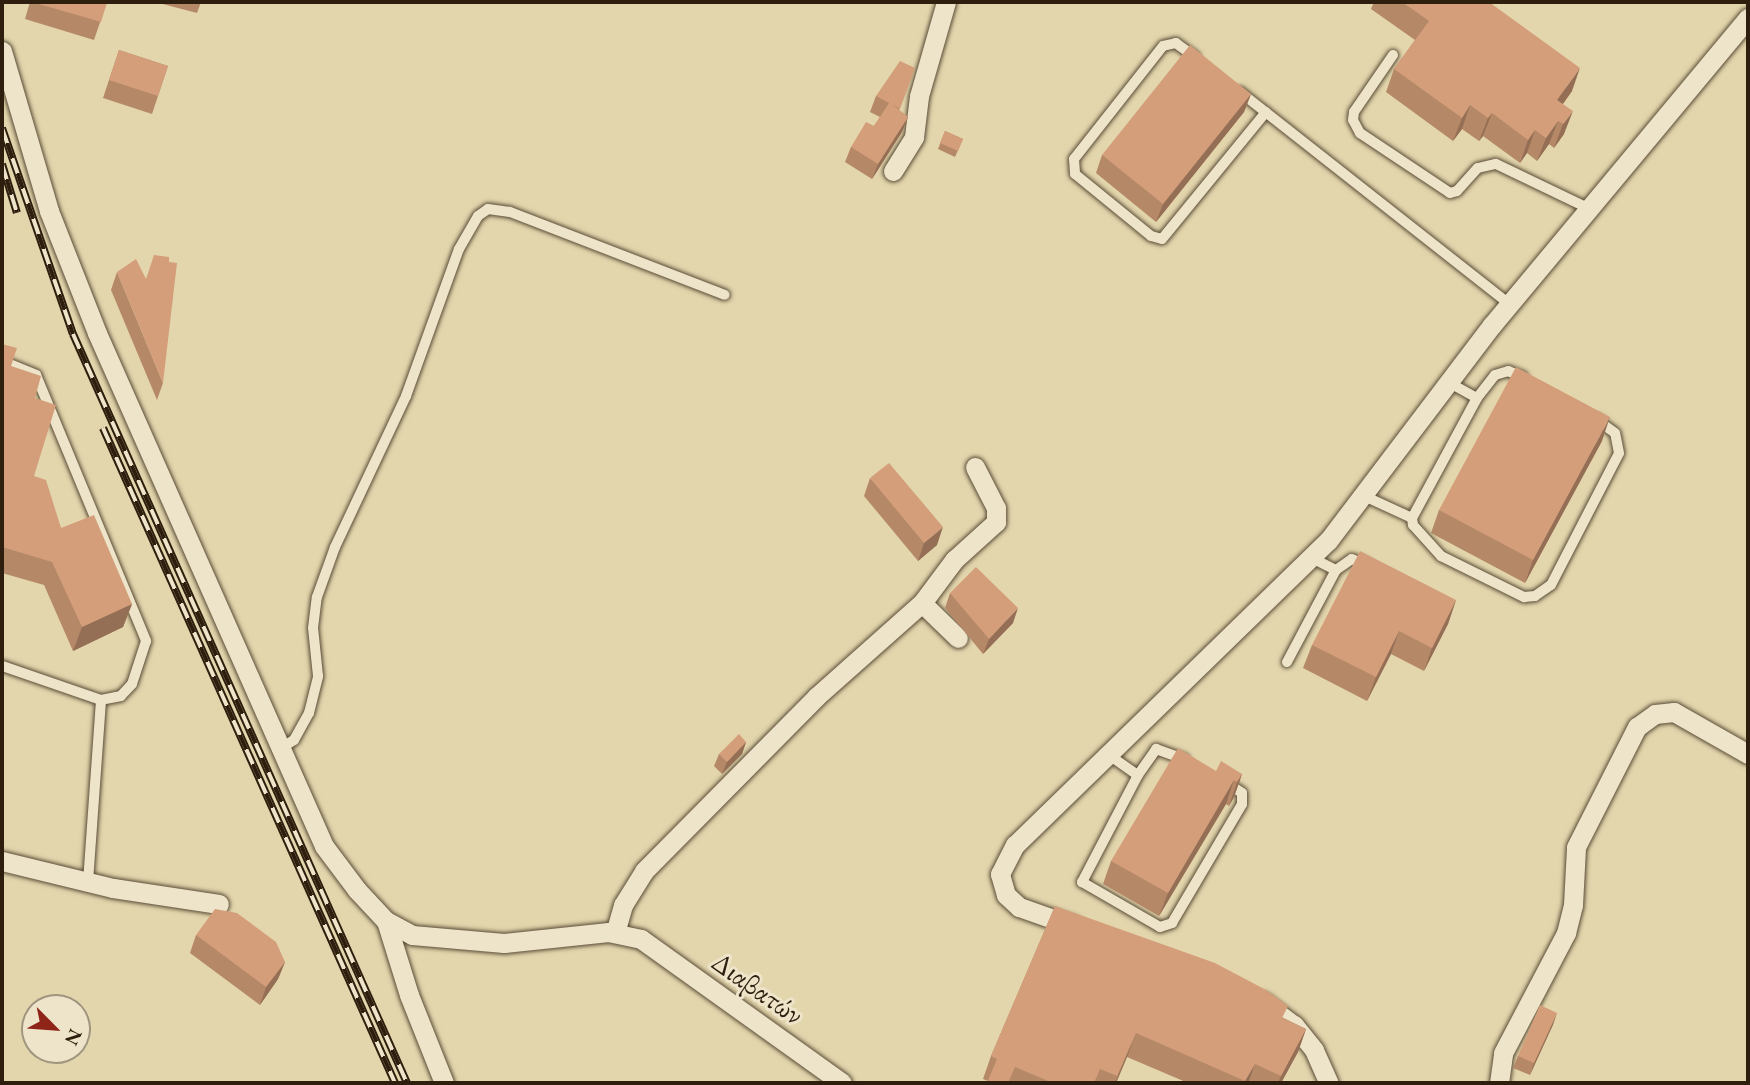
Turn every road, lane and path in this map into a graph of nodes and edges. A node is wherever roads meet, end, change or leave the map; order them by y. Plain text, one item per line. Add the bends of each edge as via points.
1 (946, 2) edge
2 (1748, 18) edge
3 (2, 51) edge
4 (1393, 55) dead end
5 (1204, 64) edge
6 (1235, 88) edge
7 (1266, 112) junction
8 (893, 171) dead end
9 (1588, 208) junction
10 (725, 295) dead end
11 (1509, 304) junction
12 (2, 362) edge
13 (1528, 380) edge
14 (1448, 382) junction
15 (1477, 398) junction
16 (1587, 415) edge
17 (975, 467) dead end
18 (1362, 495) junction
19 (1412, 518) junction
20 (1312, 558) junction
21 (1336, 570) junction
22 (1381, 573) edge
23 (922, 603) junction
24 (958, 638) dead end
25 (1287, 662) dead end
26 (2, 666) edge
27 (101, 700) junction
28 (280, 749) junction
29 (1109, 754) junction
30 (1748, 754) edge
31 (1190, 762) edge
32 (1138, 775) junction
33 (1214, 776) edge
34 (2, 861) edge
35 (88, 882) junction
36 (219, 904) dead end
37 (386, 921) junction
38 (615, 933) junction
39 (1094, 933) edge
40 (1248, 993) edge
41 (444, 1083) edge
42 (842, 1083) edge
43 (1329, 1083) edge
44 (1499, 1083) edge

1 - 8 street via 919,96 914,137
2 - 9 street
3 - 28 street via 49,211 97,333
4 - 9 lane via 1354,112 1360,133 1450,193 1478,168 1496,164
5 - 7 lane via 1175,43 1163,46 1074,159 1075,174 1152,236 1162,239
6 - 7 lane
7 - 11 lane
9 - 11 street
10 - 28 lane via 499,208 478,216 459,249 406,396 335,547 317,597 313,628 318,676 309,713 295,740
11 - 14 street
12 - 27 lane via 36,375 142,624 143,659 132,684 121,696
13 - 15 lane via 1501,372 1490,378
14 - 15 lane
14 - 18 street
15 - 19 lane
16 - 19 lane via 1611,429 1619,453 1543,592 1516,594 1441,555 1415,531
17 - 23 street via 998,516 954,560
18 - 19 lane
18 - 20 street
20 - 21 lane
20 - 29 street
21 - 22 lane via 1352,559
21 - 25 lane
23 - 24 street
23 - 38 street via 816,698 644,871 623,905
26 - 27 lane
27 - 35 lane
28 - 37 street via 324,846
29 - 32 lane
29 - 39 street via 1015,845 1000,873 1006,895 1019,907
30 - 44 street via 1674,712 1655,714 1637,727 1576,847 1573,905 1566,933 1503,1053
31 - 32 lane via 1156,749
32 - 33 lane via 1082,882 1160,927 1172,923 1244,800 1239,789
34 - 35 street
35 - 36 street
37 - 38 street via 412,935 457,941 504,943
37 - 41 street via 408,995
38 - 42 street, Διαβατών via 641,939
40 - 43 street via 1294,1025 1314,1050

